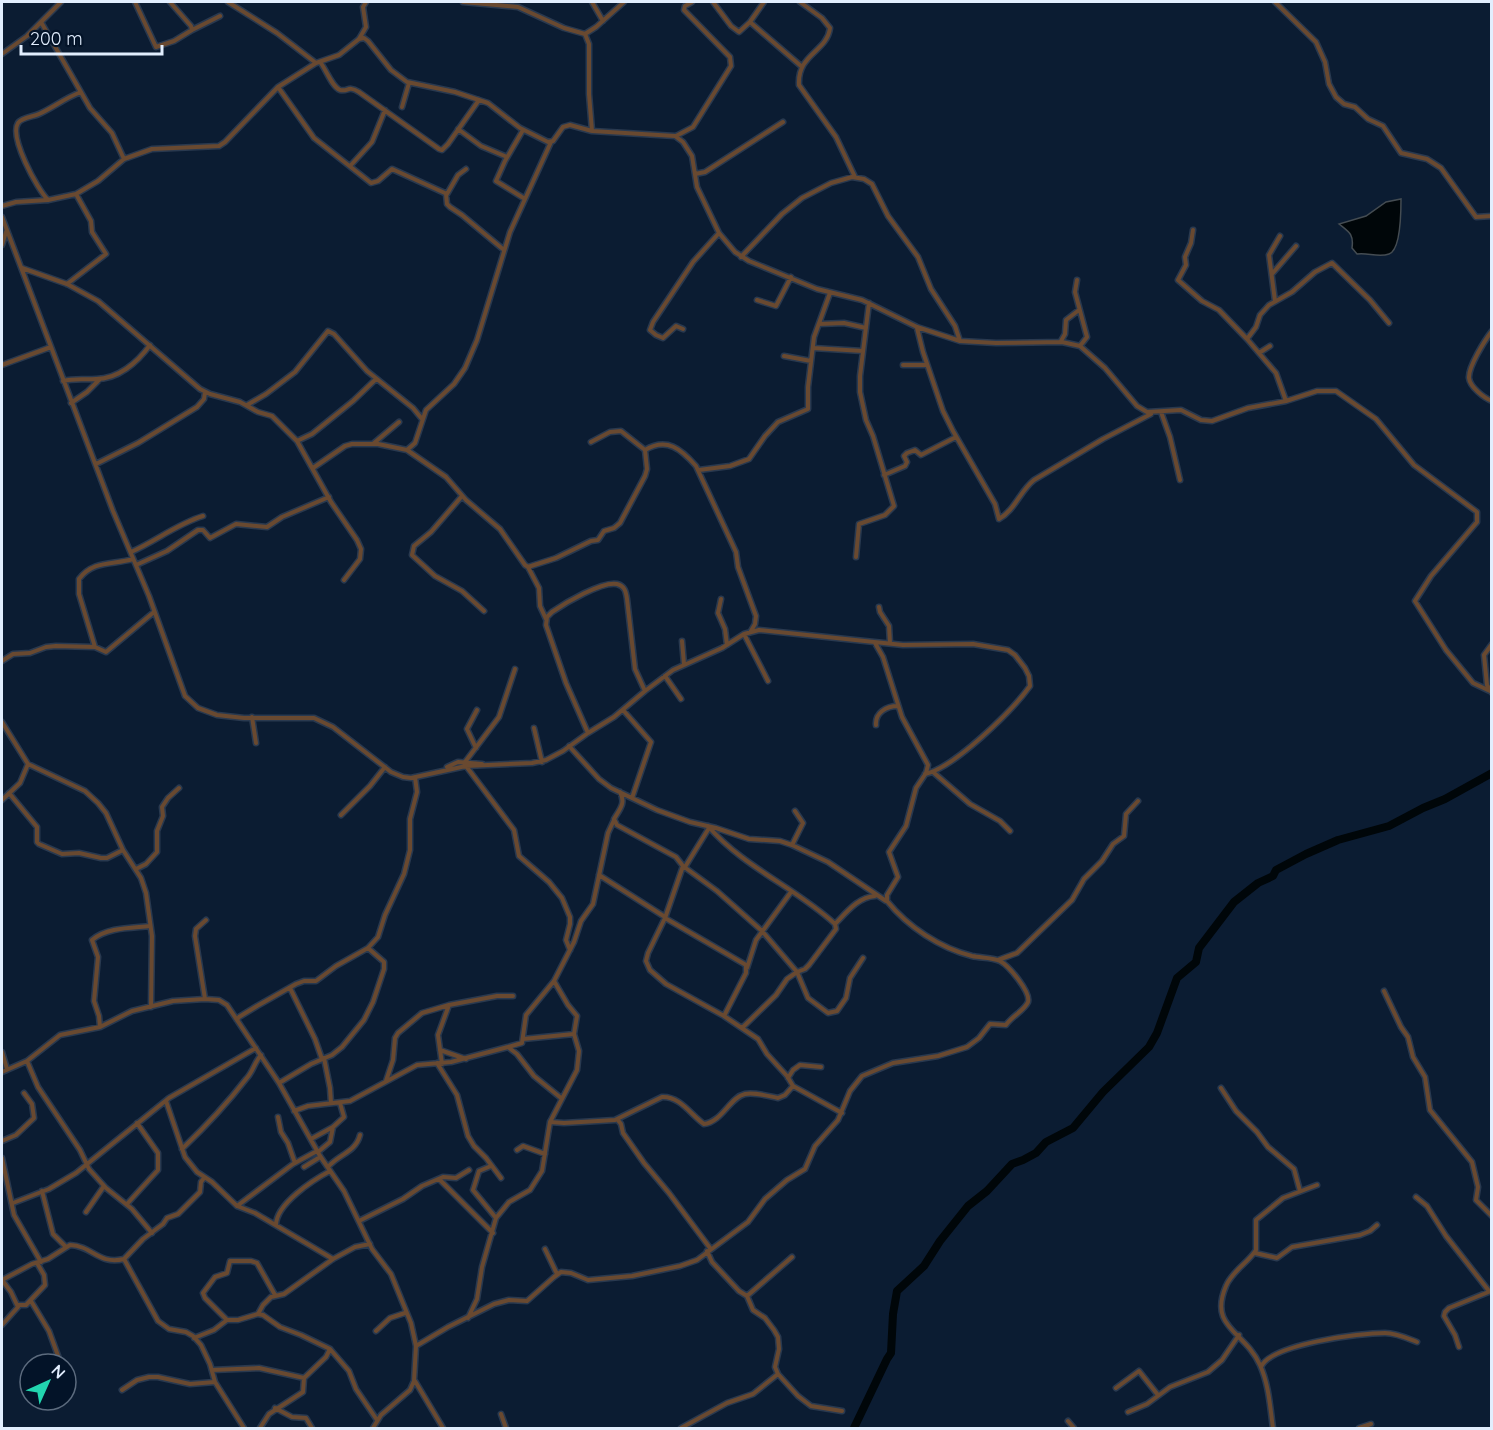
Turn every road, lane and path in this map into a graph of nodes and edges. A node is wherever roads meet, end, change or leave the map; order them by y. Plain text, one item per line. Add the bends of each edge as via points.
1 (61, 2) edge
2 (135, 2) edge
3 (170, 2) edge
4 (228, 2) edge
5 (366, 2) edge
6 (464, 2) edge
7 (592, 2) edge
8 (624, 2) edge
9 (692, 2) edge
10 (713, 2) edge
11 (764, 2) edge
12 (800, 2) edge
13 (1275, 2) edge
14 (220, 16) dead end
15 (603, 21) junction
16 (41, 22) junction
17 (750, 22) junction
18 (192, 30) junction
19 (585, 34) junction
20 (359, 39) junction
21 (2, 54) edge
22 (318, 62) junction
23 (801, 66) junction
24 (409, 82) junction
25 (278, 87) junction
26 (81, 92) junction
27 (479, 100) junction
28 (402, 107) dead end
29 (384, 110) junction
30 (783, 122) dead end
31 (458, 129) junction
32 (523, 129) junction
33 (592, 131) junction
34 (675, 136) junction
35 (551, 142) junction
36 (507, 157) junction
37 (124, 159) junction
38 (351, 165) junction
39 (466, 169) dead end
40 (695, 174) junction
41 (855, 177) junction
42 (76, 194) junction
43 (446, 194) junction
44 (525, 199) junction
45 (48, 200) junction
46 (2, 206) edge
47 (1491, 216) edge
48 (2, 217) edge
49 (1193, 230) dead end
50 (6, 231) junction
51 (719, 233) junction
52 (1280, 236) dead end
53 (2, 245) edge
54 (1296, 246) dead end
55 (504, 250) junction
56 (741, 256) junction
57 (21, 268) junction
58 (1272, 274) junction
59 (791, 278) junction
60 (1077, 280) dead end
61 (67, 285) junction
62 (830, 293) junction
63 (757, 300) dead end
64 (1275, 301) junction
65 (869, 303) junction
66 (1079, 310) junction
67 (1389, 323) dead end
68 (819, 324) junction
69 (866, 327) junction
70 (917, 327) junction
71 (683, 329) dead end
72 (1491, 331) edge
73 (1247, 339) junction
74 (960, 341) junction
75 (1060, 342) junction
76 (150, 345) junction
77 (51, 346) junction
78 (1080, 346) junction
79 (1270, 346) dead end
80 (813, 348) junction
81 (863, 351) junction
82 (1260, 353) junction
83 (784, 356) dead end
84 (811, 361) junction
85 (2, 365) edge
86 (903, 365) dead end
87 (927, 365) junction
88 (100, 378) junction
89 (376, 379) junction
90 (63, 381) junction
91 (205, 392) junction
92 (1286, 401) junction
93 (1491, 401) edge
94 (71, 403) junction
95 (247, 405) junction
96 (1161, 412) junction
97 (1152, 413) junction
98 (422, 420) junction
99 (399, 422) dead end
100 (956, 437) junction
101 (297, 441) junction
102 (591, 442) dead end
103 (373, 444) junction
104 (406, 450) junction
105 (645, 450) junction
106 (96, 464) junction
107 (313, 468) junction
108 (699, 470) junction
109 (884, 475) junction
110 (1180, 480) dead end
111 (462, 496) junction
112 (329, 497) junction
113 (203, 516) dead end
114 (131, 552) junction
115 (856, 557) dead end
116 (133, 559) junction
117 (136, 565) junction
118 (528, 567) junction
119 (344, 580) dead end
120 (721, 599) dead end
121 (879, 607) dead end
122 (154, 612) junction
123 (484, 612) dead end
124 (546, 619) junction
125 (750, 632) junction
126 (744, 634) junction
127 (682, 641) dead end
128 (874, 642) junction
129 (890, 643) junction
130 (1491, 644) edge
131 (95, 646) junction
132 (727, 646) junction
133 (2, 661) edge
134 (684, 664) junction
135 (515, 669) dead end
136 (665, 676) junction
137 (768, 681) dead end
138 (645, 690) junction
139 (1490, 692) edge
140 (681, 699) dead end
141 (898, 706) junction
142 (477, 710) dead end
143 (623, 710) junction
144 (252, 717) junction
145 (2, 722) edge
146 (876, 725) dead end
147 (534, 728) dead end
148 (588, 733) junction
149 (256, 743) dead end
150 (569, 746) junction
151 (476, 748) junction
152 (542, 762) junction
153 (28, 764) junction
154 (465, 764) junction
155 (385, 767) junction
156 (933, 772) junction
157 (925, 774) junction
158 (415, 777) junction
159 (179, 788) dead end
160 (620, 792) junction
161 (9, 793) junction
162 (632, 798) junction
163 (2, 800) edge
164 (1138, 801) dead end
165 (795, 811) dead end
166 (341, 815) dead end
167 (615, 819) junction
168 (708, 827) junction
169 (1010, 831) dead end
170 (792, 845) junction
171 (123, 850) junction
172 (684, 866) junction
173 (136, 869) junction
174 (599, 874) junction
175 (791, 892) junction
176 (876, 896) junction
177 (887, 901) junction
178 (665, 917) junction
179 (206, 920) dead end
180 (835, 924) junction
181 (150, 926) junction
182 (762, 931) junction
183 (368, 948) junction
184 (570, 951) junction
185 (863, 958) dead end
186 (998, 960) junction
187 (747, 968) junction
188 (796, 972) junction
189 (554, 981) junction
190 (290, 988) junction
191 (1384, 991) dead end
192 (513, 996) dead end
193 (205, 999) junction
194 (449, 1005) junction
195 (151, 1007) junction
196 (724, 1016) junction
197 (237, 1020) junction
198 (100, 1027) junction
199 (742, 1029) junction
200 (574, 1034) junction
201 (523, 1039) junction
202 (519, 1045) junction
203 (508, 1047) junction
204 (256, 1048) junction
205 (440, 1050) junction
206 (2, 1052) edge
207 (517, 1054) junction
208 (261, 1055) junction
209 (323, 1058) junction
210 (466, 1059) junction
211 (27, 1061) junction
212 (440, 1063) junction
213 (821, 1067) dead end
214 (7, 1069) junction
215 (2, 1072) edge
216 (788, 1078) junction
217 (386, 1082) junction
218 (279, 1083) junction
219 (793, 1086) junction
220 (1221, 1088) dead end
221 (24, 1093) dead end
222 (561, 1098) junction
223 (166, 1101) junction
224 (331, 1103) junction
225 (340, 1103) junction
226 (294, 1111) junction
227 (842, 1113) junction
228 (278, 1117) dead end
229 (617, 1119) junction
230 (550, 1122) junction
231 (137, 1123) junction
232 (333, 1127) junction
233 (360, 1135) dead end
234 (311, 1139) junction
235 (2, 1141) edge
236 (182, 1149) junction
237 (517, 1150) dead end
238 (318, 1153) junction
239 (544, 1154) junction
240 (2, 1158) edge
241 (295, 1163) junction
242 (87, 1166) junction
243 (492, 1166) junction
244 (304, 1167) dead end
245 (329, 1169) junction
246 (469, 1170) dead end
247 (204, 1178) junction
248 (501, 1178) dead end
249 (439, 1179) junction
250 (1317, 1185) dead end
251 (104, 1186) junction
252 (42, 1191) junction
253 (1300, 1191) junction
254 (1416, 1197) dead end
255 (13, 1203) junction
256 (127, 1204) junction
257 (237, 1206) junction
258 (86, 1212) dead end
259 (1491, 1216) edge
260 (496, 1218) junction
261 (359, 1221) junction
262 (276, 1225) junction
263 (1377, 1225) dead end
264 (152, 1233) junction
265 (494, 1233) junction
266 (370, 1244) junction
267 (66, 1247) junction
268 (545, 1249) dead end
269 (708, 1249) junction
270 (1255, 1253) junction
271 (792, 1257) dead end
272 (333, 1258) junction
273 (124, 1259) junction
274 (39, 1262) junction
275 (557, 1274) junction
276 (2, 1279) edge
277 (1490, 1291) edge
278 (275, 1294) junction
279 (747, 1296) junction
280 (31, 1301) junction
281 (18, 1305) junction
282 (405, 1313) junction
283 (258, 1314) junction
284 (467, 1319) junction
285 (227, 1320) junction
286 (2, 1324) edge
287 (376, 1331) dead end
288 (1239, 1335) junction
289 (194, 1338) junction
290 (1417, 1342) dead end
291 (416, 1346) junction
292 (1459, 1347) dead end
293 (330, 1349) junction
294 (57, 1352) edge
295 (1261, 1367) junction
296 (212, 1370) junction
297 (778, 1374) junction
298 (304, 1378) junction
299 (414, 1381) junction
300 (215, 1382) junction
301 (1116, 1388) dead end
302 (122, 1390) dead end
303 (1158, 1395) junction
304 (275, 1408) junction
305 (842, 1411) dead end
306 (1128, 1412) dead end
307 (501, 1414) dead end
308 (377, 1420) junction
309 (1068, 1421) dead end
310 (1371, 1424) dead end
311 (244, 1428) edge
312 (260, 1428) edge
313 (312, 1428) edge
314 (373, 1428) edge
315 (443, 1428) edge
316 (506, 1428) edge
317 (681, 1428) edge
318 (1074, 1428) edge
319 (1273, 1428) edge
320 (1359, 1428) edge

1 - 16 street
2 - 18 street via 156,47
3 - 18 street
4 - 22 street
5 - 20 street via 366,27
6 - 19 street via 518,7
7 - 15 street
8 - 15 street
9 - 34 street via 684,10 730,57 731,66 693,127
10 - 17 street via 737,31
11 - 17 street
12 - 23 street via 830,28 828,37
13 - 47 street via 1316,42 1329,84 1339,100 1383,126 1401,153 1427,159 1441,168 1476,217
14 - 18 street
15 - 19 street
16 - 21 street
16 - 26 street
17 - 23 street
19 - 33 street via 589,45
20 - 22 street via 339,55
20 - 24 street via 368,41 391,70
22 - 25 street
22 - 29 street via 338,88 352,88
23 - 41 street via 799,85 836,137
24 - 27 street
24 - 28 street
25 - 37 street via 219,146 152,149
25 - 38 street via 314,138
26 - 37 street via 112,133
26 - 45 street via 16,126 25,160
27 - 31 street
27 - 32 street
29 - 31 street via 442,150
29 - 38 street via 372,142
30 - 40 street via 705,172
31 - 36 street via 480,146
32 - 35 street
32 - 36 street
33 - 34 street
33 - 35 street via 564,126
34 - 40 street via 692,156
35 - 44 street
36 - 44 street via 496,181
37 - 42 street
38 - 43 street via 372,183 392,169
39 - 43 street
40 - 51 street via 697,187
41 - 56 street via 824,186 802,198
41 - 74 street via 872,184 888,216 918,257
42 - 45 street
42 - 61 street via 106,254
43 - 55 street via 450,207
44 - 55 street
45 - 46 street
48 - 50 street
49 - 73 street via 1186,265 1178,280 1219,310
50 - 53 street
50 - 57 street
51 - 56 street
51 - 71 street via 688,269 650,330 663,338 676,326
52 - 58 street via 1269,255
54 - 58 street
55 - 98 street via 465,368 454,384 429,406
56 - 59 street
57 - 61 street
57 - 77 street
58 - 64 street
59 - 62 street
59 - 63 street via 776,306
60 - 66 street
61 - 76 street via 109,308
62 - 65 street
62 - 68 street
64 - 67 street via 1332,263
64 - 73 street via 1260,315
65 - 69 street
65 - 70 street
66 - 75 street via 1066,320
66 - 78 street via 1087,337
68 - 69 street
68 - 80 street
69 - 81 street
70 - 74 street
70 - 87 street
72 - 93 street via 1469,376 1472,385
73 - 82 street
74 - 75 street
75 - 78 street
76 - 88 street via 125,370
76 - 91 street
77 - 85 street
77 - 90 street
78 - 97 street via 1137,406
79 - 82 street
80 - 81 street
80 - 84 street
81 - 109 street via 862,407
82 - 92 street via 1275,373
83 - 84 street
84 - 108 street via 808,409 778,422 749,459
86 - 87 street
87 - 100 street
88 - 90 street
88 - 94 street
89 - 95 street via 328,331 295,372
89 - 98 street
89 - 101 street via 312,434
90 - 94 street
91 - 95 street
91 - 106 street via 197,407
92 - 96 street via 1248,408 1212,421 1181,410
92 - 139 street via 1323,390 1341,394 1376,419 1414,465 1476,511 1477,522 1415,601 1473,683
94 - 106 street
95 - 101 street via 272,416
96 - 97 street
96 - 110 street
97 - 100 street via 1034,480 999,519 995,504
98 - 104 street via 415,443
99 - 103 street
100 - 109 street via 921,455 915,450 907,453 905,466
101 - 107 street
102 - 105 street via 621,431
103 - 104 street
103 - 107 street via 345,446
104 - 111 street via 446,477
105 - 108 street via 665,443 687,456
105 - 118 street via 645,476 620,523 604,531 598,540
106 - 114 street
107 - 112 street
108 - 125 street via 733,546 750,596 756,619
109 - 115 street via 894,507 885,515 859,524
111 - 118 street via 500,530
111 - 123 street via 414,546 412,555
112 - 117 street via 265,527 236,524 210,538 198,530
112 - 119 street via 361,549 360,560
113 - 114 street
114 - 116 street
116 - 117 street
116 - 131 street via 90,567 79,579 79,594
117 - 122 street
118 - 124 street via 539,588
120 - 132 street via 718,613
121 - 129 street via 889,626
122 - 131 street via 109,651
122 - 144 street via 187,699 217,715
124 - 138 street via 589,591 613,584 622,586 636,669
124 - 148 street via 566,683
125 - 126 street
125 - 128 street via 765,629
126 - 132 street
126 - 137 street
127 - 134 street
128 - 129 street
128 - 141 street via 879,646
129 - 156 street via 973,644 1008,650 1029,676 1030,686 1001,719
130 - 139 street via 1484,655
131 - 133 street via 46,647 12,654
132 - 134 street
134 - 136 street
135 - 151 street via 502,711
136 - 138 street
136 - 140 street
138 - 143 street
141 - 146 street via 881,712
141 - 157 street via 928,765
142 - 151 street via 467,729
143 - 148 street
143 - 162 street via 651,742
144 - 149 street
144 - 155 street via 314,717
145 - 153 street
147 - 152 street
148 - 150 street
150 - 152 street
150 - 160 street via 599,779
151 - 154 street
152 - 154 street
153 - 161 street
153 - 171 street via 92,796 106,813
154 - 158 street
154 - 184 street via 514,830 519,856 562,898 570,917 566,940
155 - 158 street via 403,777
155 - 166 street
156 - 157 street
156 - 169 street
157 - 177 street via 916,788 906,826 889,852 898,877
158 - 183 street via 417,792 404,874 379,934
159 - 173 street via 162,807 157,852
160 - 162 street
160 - 167 street via 624,800
161 - 163 street
161 - 171 street via 37,827 39,844 62,854 100,858
162 - 168 street
164 - 186 street via 1126,814 1124,836 1083,879 1074,897 1017,953
165 - 170 street via 803,824
167 - 172 street via 619,827 676,857
167 - 174 street
168 - 170 street via 749,839
168 - 172 street
168 - 175 street
170 - 176 street via 842,870
171 - 173 street
172 - 178 street
172 - 182 street
173 - 181 street via 146,893
174 - 178 street
174 - 184 street via 593,904 581,921
175 - 180 street via 814,905
175 - 182 street
176 - 177 street
176 - 180 street via 863,898
177 - 186 street via 933,940 971,956
178 - 187 street
178 - 196 street via 648,953 650,970 666,984
179 - 193 street via 196,929 195,936
180 - 188 street via 832,937 806,969
181 - 195 street
181 - 198 street via 113,931 92,940 98,957 94,1002
182 - 187 street
182 - 188 street
183 - 190 street via 316,981 304,981
183 - 209 street via 384,964 373,1002 342,1047
184 - 189 street
185 - 188 street via 850,978 841,1008 833,1014 808,999
186 - 227 street via 1026,991 1028,1000 1024,1008 1005,1025 990,1024 967,1047 938,1056 893,1062 862,1076 850,1090
187 - 196 street
188 - 199 street
189 - 200 street via 577,1016
189 - 201 street via 527,1012
190 - 197 street
190 - 209 street
191 - 259 street via 1425,1077 1430,1110 1472,1162 1478,1187 1476,1200
192 - 194 street
193 - 195 street
193 - 197 street via 227,1005
194 - 205 street via 438,1035
194 - 217 street via 422,1013 398,1033
195 - 198 street via 132,1011
196 - 199 street
197 - 204 street
198 - 211 street via 60,1035
199 - 216 street via 758,1039
200 - 201 street
200 - 222 street via 579,1051 577,1070
201 - 202 street
202 - 203 street
202 - 207 street
203 - 207 street
203 - 210 street
204 - 208 street
204 - 223 street
205 - 210 street
205 - 212 street
206 - 214 street
207 - 222 street via 534,1076
208 - 218 street
208 - 236 street via 232,1097
209 - 218 street
209 - 224 street
210 - 212 street
211 - 214 street
211 - 242 street via 38,1087
212 - 217 street via 417,1065
212 - 243 street via 456,1095 468,1136
213 - 216 street via 800,1065
214 - 215 street
216 - 219 street
217 - 225 street via 360,1098
218 - 226 street
219 - 227 street
219 - 229 street via 778,1098 741,1096 707,1125 668,1097
220 - 253 street via 1236,1112 1294,1169
221 - 235 street via 32,1104 34,1118 16,1135
222 - 230 street
223 - 231 street
223 - 236 street
224 - 225 street
224 - 226 street
225 - 232 street via 344,1117
226 - 234 street
227 - 269 street via 815,1146 805,1169 765,1198 748,1222
228 - 241 street
229 - 230 street
229 - 269 street via 624,1135
230 - 239 street
231 - 242 street
231 - 256 street via 158,1153 158,1170
232 - 234 street
232 - 238 street via 331,1140
233 - 245 street via 353,1148
234 - 238 street
236 - 247 street via 187,1161
237 - 239 street via 523,1146
238 - 241 street
238 - 244 street
238 - 245 street
239 - 260 street via 542,1171 534,1185 509,1202
240 - 255 street
241 - 257 street
242 - 251 street
242 - 252 street
243 - 248 street
243 - 260 street via 479,1171 472,1190
245 - 261 street
245 - 262 street via 280,1209
246 - 249 street via 456,1178
247 - 257 street
247 - 264 street via 200,1192 188,1205
249 - 261 street
249 - 265 street
250 - 253 street
251 - 256 street
251 - 258 street
252 - 255 street
252 - 267 street via 53,1234
253 - 270 street via 1283,1198 1256,1220
254 - 277 street via 1427,1206
255 - 274 street via 20,1228
256 - 264 street
257 - 262 street
260 - 265 street
261 - 266 street
262 - 272 street
263 - 270 street via 1366,1233 1292,1247 1277,1258
264 - 273 street
265 - 284 street via 482,1267 477,1299
266 - 272 street
266 - 282 street via 391,1274
267 - 273 street via 78,1246 104,1260
267 - 274 street
268 - 275 street
269 - 275 street via 697,1260 639,1275 588,1280 565,1272
269 - 279 street via 716,1267
270 - 288 street via 1230,1280 1223,1295 1221,1316
271 - 279 street
272 - 278 street via 284,1294
273 - 289 street via 158,1321
274 - 276 street
274 - 280 street via 45,1285
275 - 284 street via 527,1301 502,1301
276 - 281 street
277 - 292 street via 1445,1312
278 - 283 street
278 - 285 street via 255,1261 230,1261 227,1273 214,1277 203,1293
279 - 297 street via 753,1310 769,1322 778,1337
280 - 281 street
280 - 294 street
281 - 286 street
282 - 287 street via 390,1318
282 - 291 street
283 - 285 street
283 - 293 street
284 - 291 street
285 - 289 street
288 - 295 street
288 - 303 street via 1222,1360 1208,1372
289 - 296 street
290 - 295 street via 1387,1333 1341,1336 1290,1347 1268,1357
291 - 299 street
293 - 298 street
293 - 308 street via 349,1371
295 - 319 street
296 - 298 street via 259,1368
296 - 300 street
297 - 305 street via 804,1401 818,1408
297 - 317 street via 753,1394 735,1399
298 - 304 street via 303,1392
299 - 308 street via 410,1390
299 - 315 street
300 - 302 street via 189,1384 148,1377
300 - 311 street
301 - 303 street via 1138,1371
303 - 306 street
304 - 312 street
304 - 313 street via 305,1418
307 - 316 street
308 - 314 street
309 - 318 street
310 - 320 street

